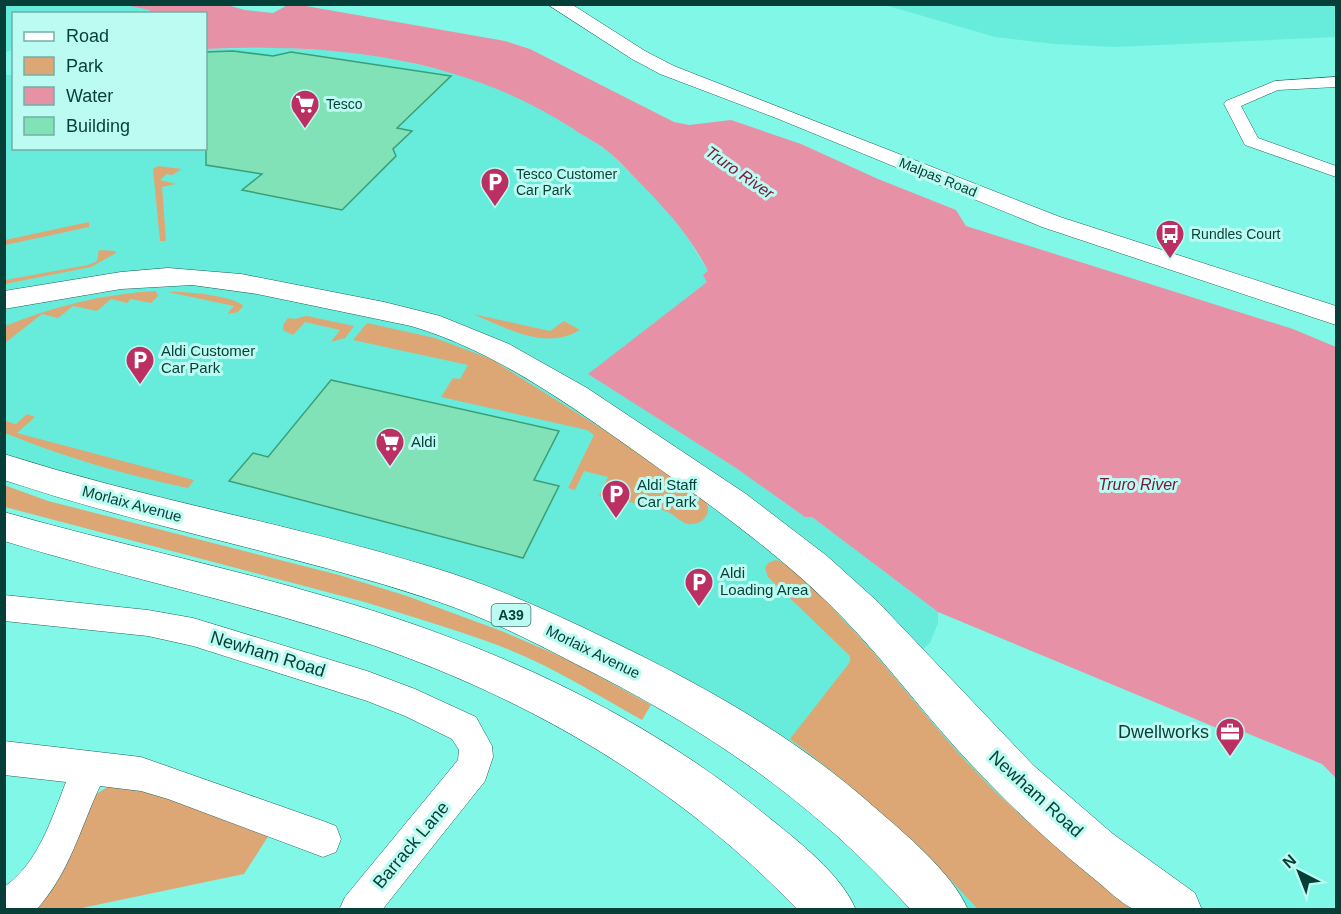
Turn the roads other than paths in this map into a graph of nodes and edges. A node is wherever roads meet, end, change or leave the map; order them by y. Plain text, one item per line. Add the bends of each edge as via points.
1 (555, 4) edge
2 (1336, 82) edge
3 (1336, 172) edge
4 (61, 292) junction
5 (4, 300) edge
6 (4, 309) edge
7 (1336, 316) edge
8 (4, 467) edge
9 (4, 526) edge
10 (4, 608) edge
11 (4, 758) edge
12 (90, 769) junction
13 (465, 780) joint
14 (323, 839) dead end
15 (4, 909) edge
16 (358, 909) edge
17 (832, 909) edge
18 (944, 909) edge
19 (1178, 909) edge

1 - 7 main road, Malpas Road via 667,70 1051,222
2 - 3 street via 1275,86 1232,104 1251,141
4 - 5 main road
4 - 6 main road
4 - 19 main road, Newham Road via 150,278 226,280 443,327 541,374 730,501 837,588 1013,776 1108,858
8 - 18 main road, Morlaix Avenue / A39 via 149,510 302,546 428,582 538,625 657,683 784,762 851,816
9 - 17 main road via 336,616 486,672 598,728 670,771 731,816
10 - 13 street, Newham Road via 148,623 193,632 367,686 464,728 471,736 476,757
11 - 12 street
12 - 14 street via 141,774 168,782
12 - 15 street via 45,873 31,891
13 - 16 street, Barrack Lane

